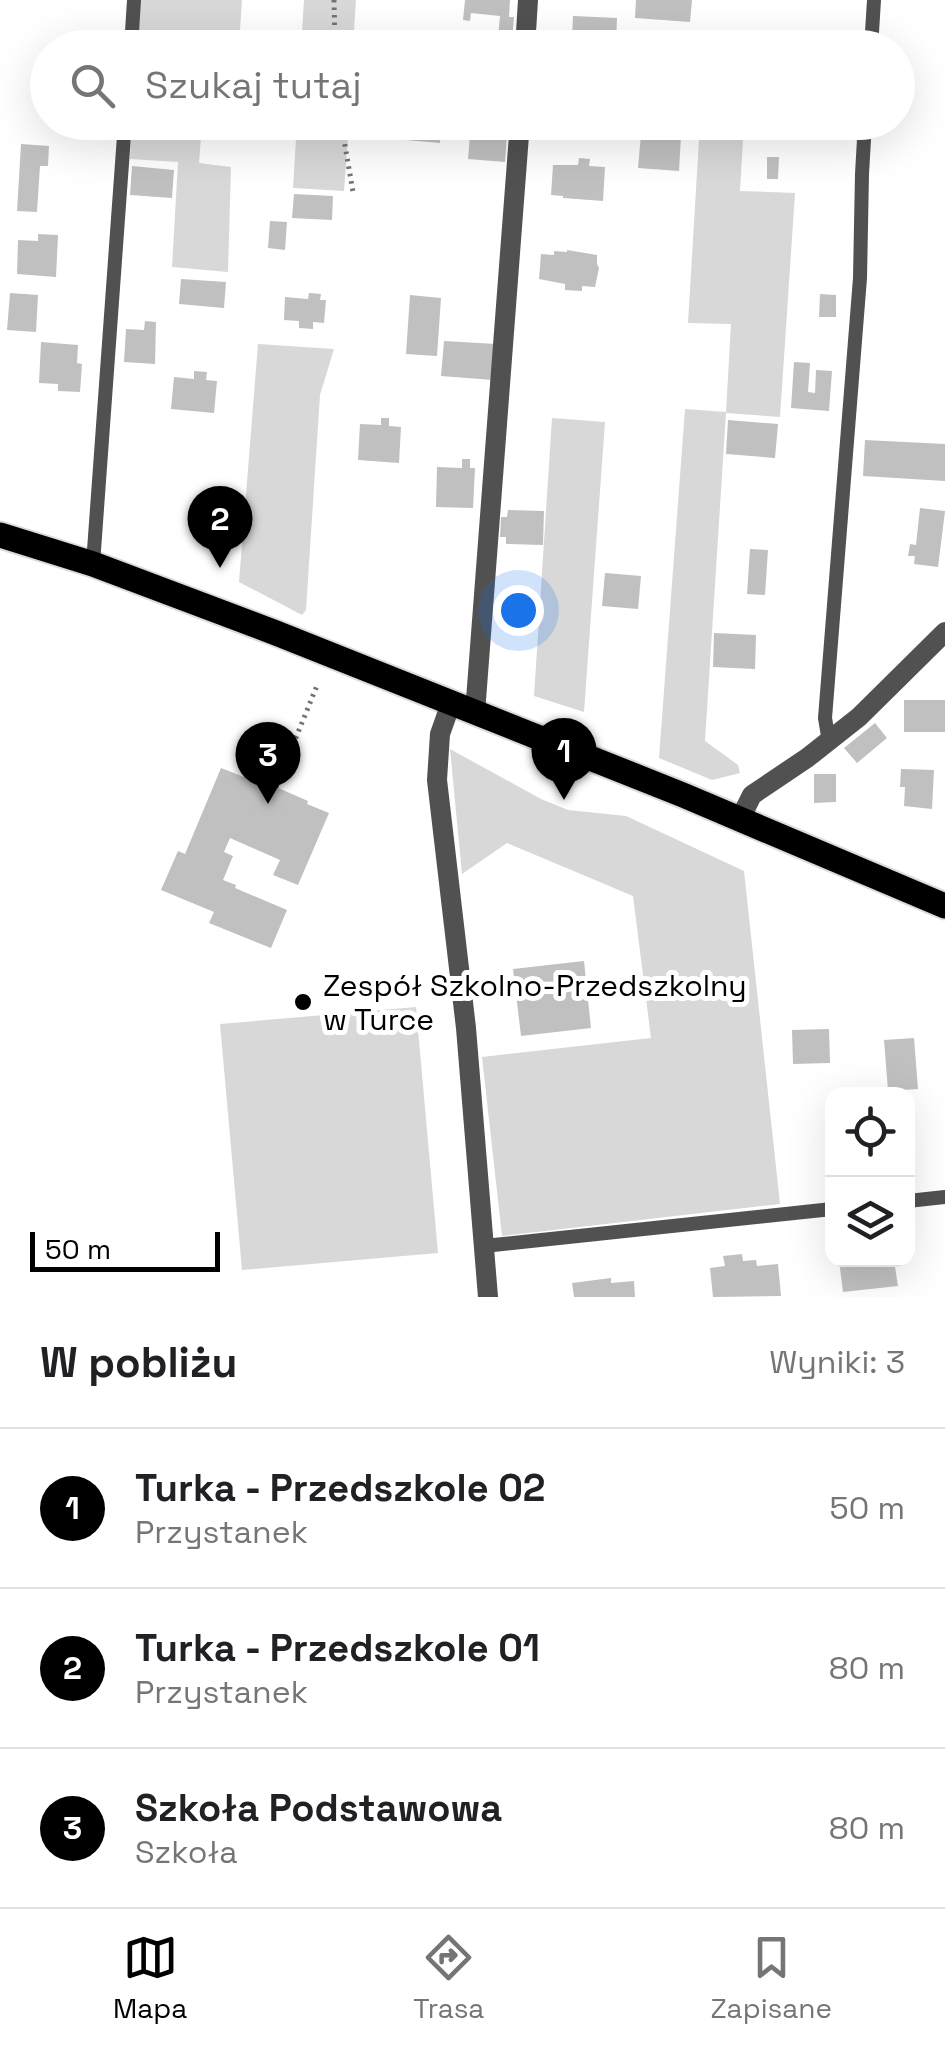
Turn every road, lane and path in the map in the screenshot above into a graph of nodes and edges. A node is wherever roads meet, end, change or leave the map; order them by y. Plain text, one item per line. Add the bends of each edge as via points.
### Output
1 (134, 0) edge
2 (334, 0) edge
3 (528, 0) edge
4 (874, 0) edge
5 (132, 30) edge
6 (335, 30) edge
7 (526, 30) edge
8 (872, 30) edge
9 (124, 140) edge
10 (343, 140) edge
11 (519, 140) edge
12 (865, 140) edge
13 (353, 192) dead end
14 (0, 536) edge
15 (93, 564) junction
16 (945, 632) edge
17 (318, 682) dead end
18 (450, 703) junction
19 (475, 713) junction
20 (828, 742) junction
21 (276, 786) dead end
22 (740, 819) junction
23 (945, 906) edge
24 (945, 1197) edge
25 (915, 1200) edge
26 (825, 1210) edge
27 (484, 1246) junction
28 (488, 1297) edge

1 - 5 lane
2 - 6 path
3 - 7 street
4 - 8 lane
9 - 15 lane
10 - 13 path
11 - 19 street
12 - 20 lane
14 - 15 main road
15 - 18 main road
16 - 20 street
17 - 21 path
18 - 19 main road
18 - 27 street via 436,780
19 - 22 main road
20 - 22 street via 752,795
22 - 23 main road
24 - 25 lane
26 - 27 lane
27 - 28 street

